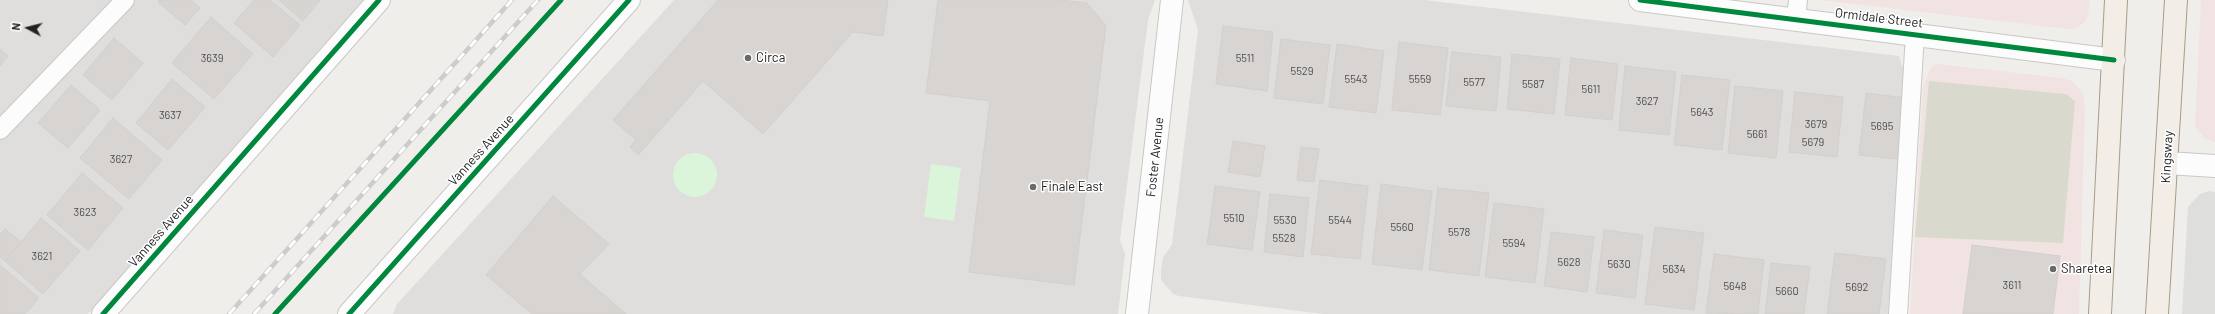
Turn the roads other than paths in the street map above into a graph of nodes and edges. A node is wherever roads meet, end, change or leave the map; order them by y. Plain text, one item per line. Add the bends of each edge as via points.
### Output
1 (125, 0) edge
2 (379, 0) edge
3 (629, 0) edge
4 (1172, 0) edge
5 (1640, 0) edge
6 (2116, 0) edge
7 (2176, 0) edge
8 (1797, 9) edge
9 (1915, 34) junction
10 (2114, 60) junction
11 (0, 130) edge
12 (2167, 163) junction
13 (2215, 166) edge
14 (103, 314) edge
15 (349, 314) edge
16 (1137, 314) edge
17 (1898, 314) edge
18 (2100, 314) edge
19 (2157, 314) edge

1 - 11 lane
2 - 14 street, Vanness Avenue
3 - 15 street, Vanness Avenue
4 - 16 street, Foster Avenue
5 - 8 street, Ormidale Street
6 - 10 main road
7 - 12 main road, Kingsway
8 - 9 street, Ormidale Street
9 - 10 street, Ormidale Street
9 - 17 lane
10 - 18 main road
12 - 13 street
12 - 19 main road, Kingsway

